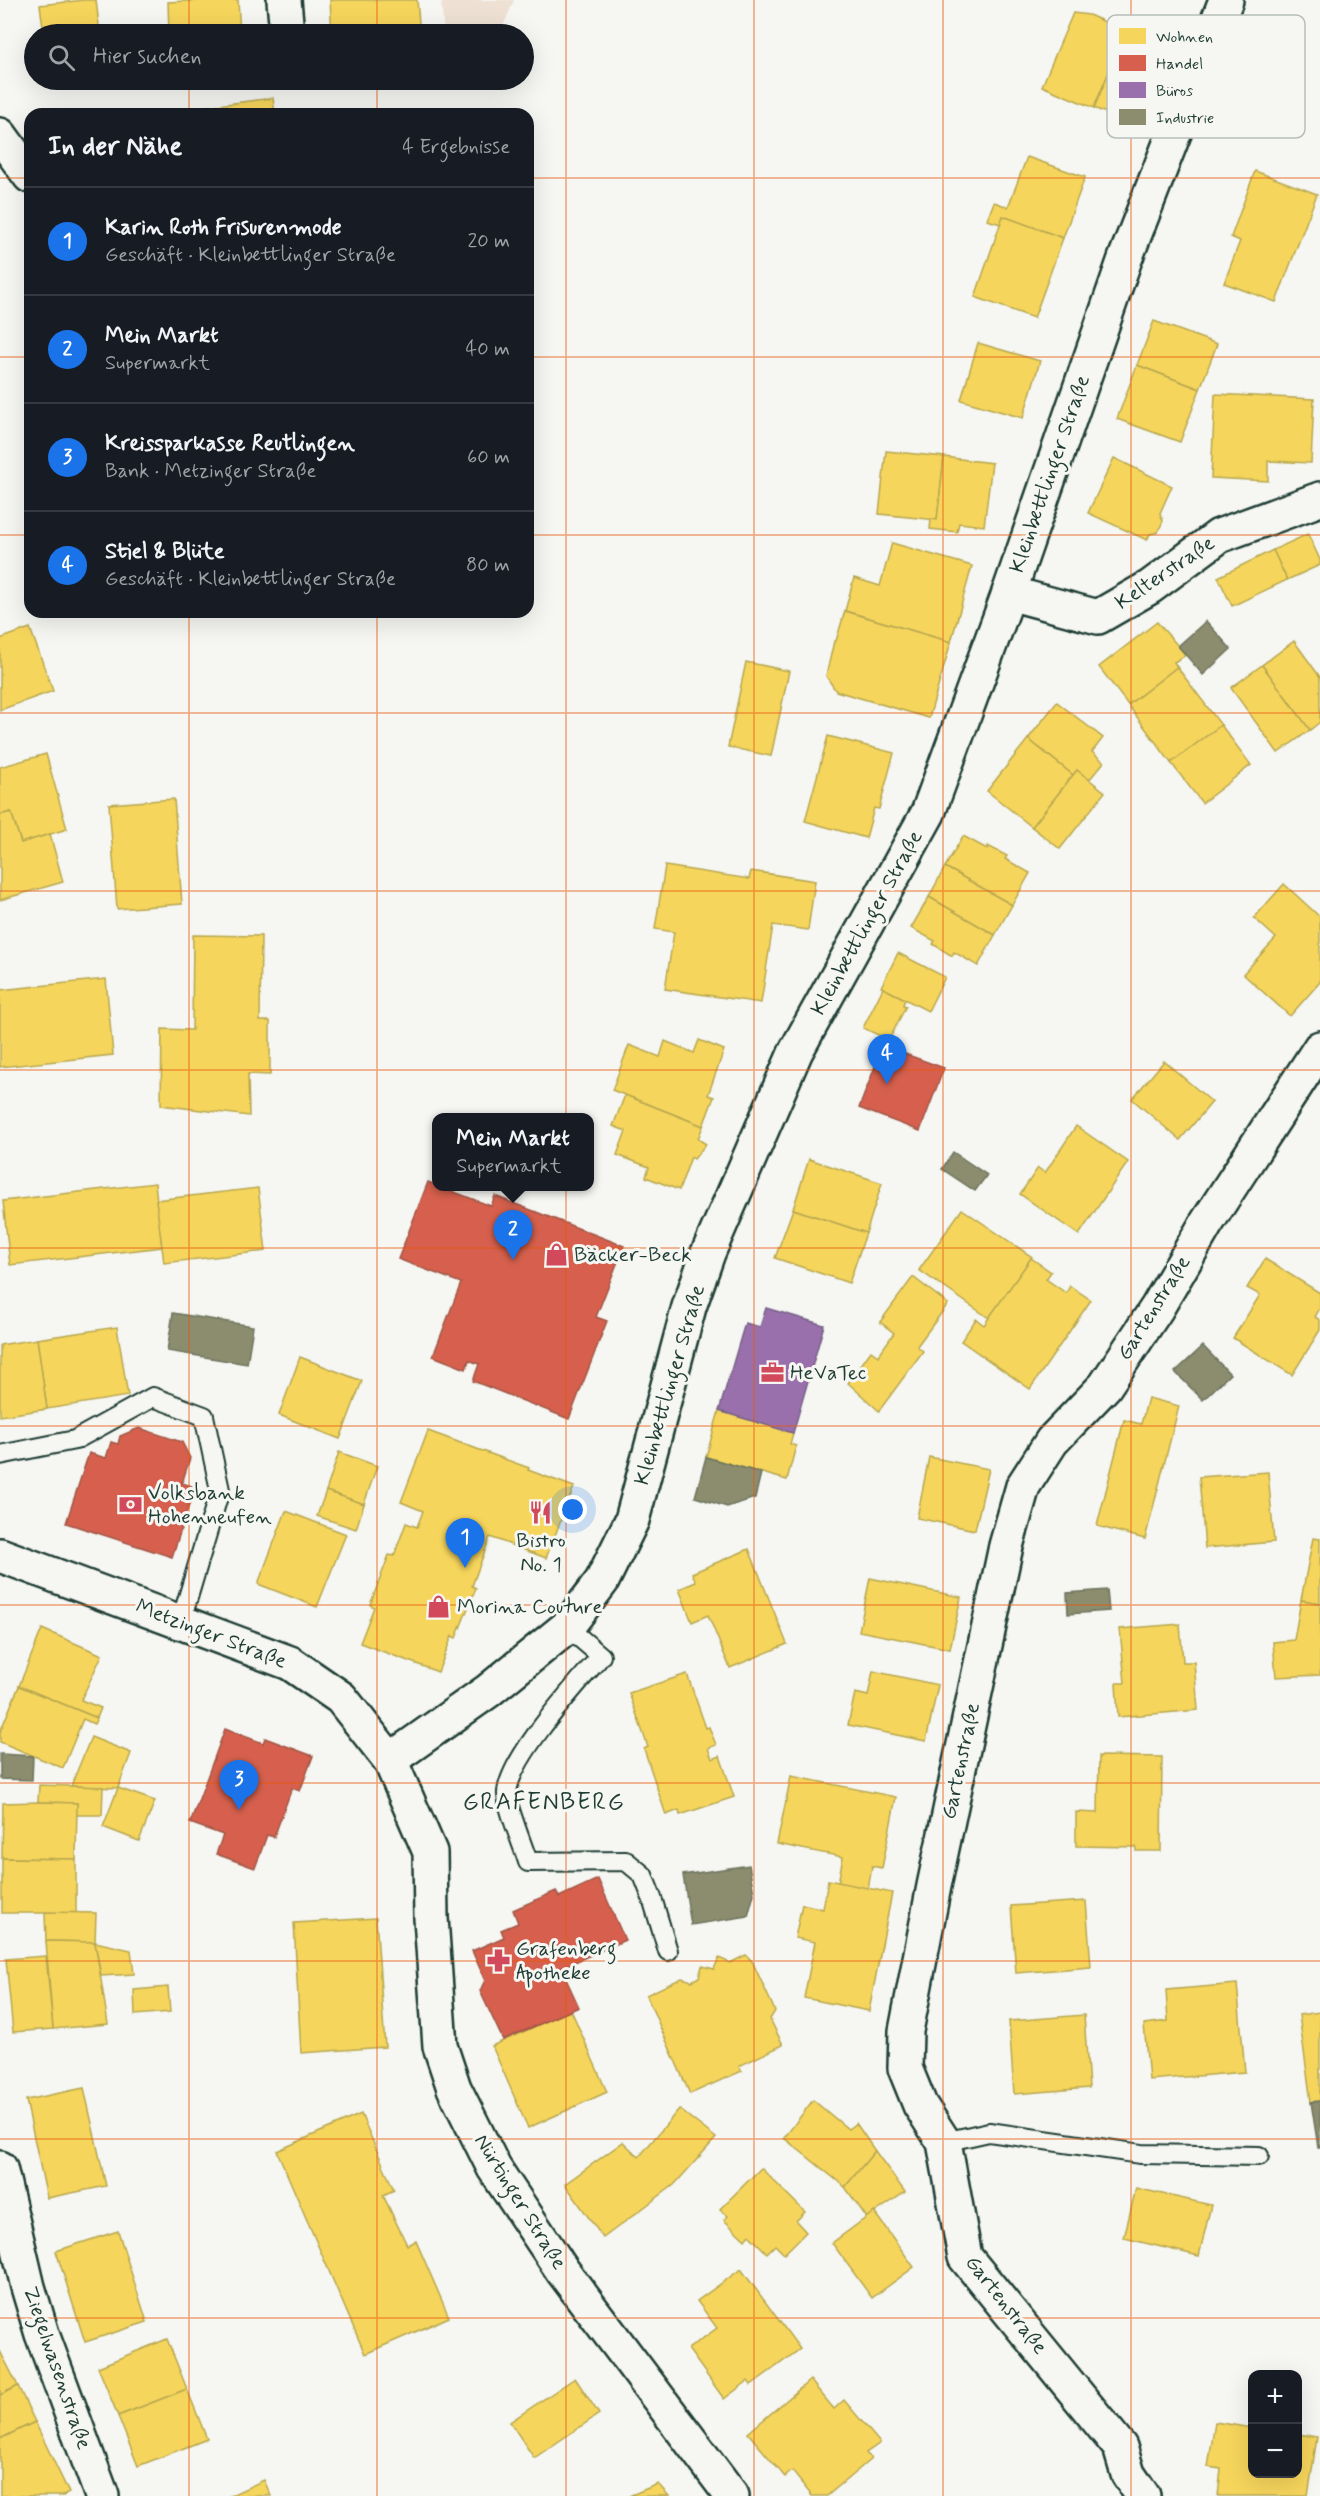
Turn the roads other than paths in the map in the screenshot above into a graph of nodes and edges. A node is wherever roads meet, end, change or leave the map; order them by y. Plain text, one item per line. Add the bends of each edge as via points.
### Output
1 (284, 0) edge
2 (1226, 0) edge
3 (1220, 15) edge
4 (286, 24) edge
5 (0, 135) edge
6 (1172, 138) edge
7 (24, 168) edge
8 (1320, 499) edge
9 (1009, 592) junction
10 (1320, 1048) edge
11 (0, 1455) edge
12 (0, 1555) edge
13 (181, 1621) junction
14 (567, 1627) junction
15 (390, 1760) junction
16 (668, 1951) dead end
17 (944, 2142) junction
18 (1259, 2156) dead end
19 (0, 2168) edge
20 (102, 2496) edge
21 (732, 2496) edge
22 (1143, 2496) edge

1 - 4 street
2 - 3 street, Kleinbettlinger Straße
5 - 7 street
6 - 9 street, Kleinbettlinger Straße via 1125,259
8 - 9 street, Kelterstraße via 1219,536 1150,587 1098,617
9 - 14 street, Kleinbettlinger Straße via 928,813 796,1051 708,1254 689,1308 632,1520 602,1581
10 - 17 street, Gartenstraße via 1105,1386 1052,1441 1023,1486 1006,1546 906,2031 905,2068 920,2105
11 - 13 lane via 75,1440 153,1397 204,1416 220,1490
12 - 13 street, Metzinger Straße
13 - 15 street, Metzinger Straße via 290,1664 341,1698
14 - 15 street, Kleinbettlinger Straße via 488,1691
14 - 16 lane via 601,1656 559,1704 515,1766 506,1793 528,1862 626,1861 643,1875
15 - 21 street, Nürtinger Straße via 430,1852 440,2046 453,2088 494,2168 562,2270
17 - 18 lane via 989,2132 1141,2154
17 - 22 street, Gartenstraße via 964,2257 1120,2447 1128,2474
19 - 20 street, Ziegelwasenstraße via 42,2334

